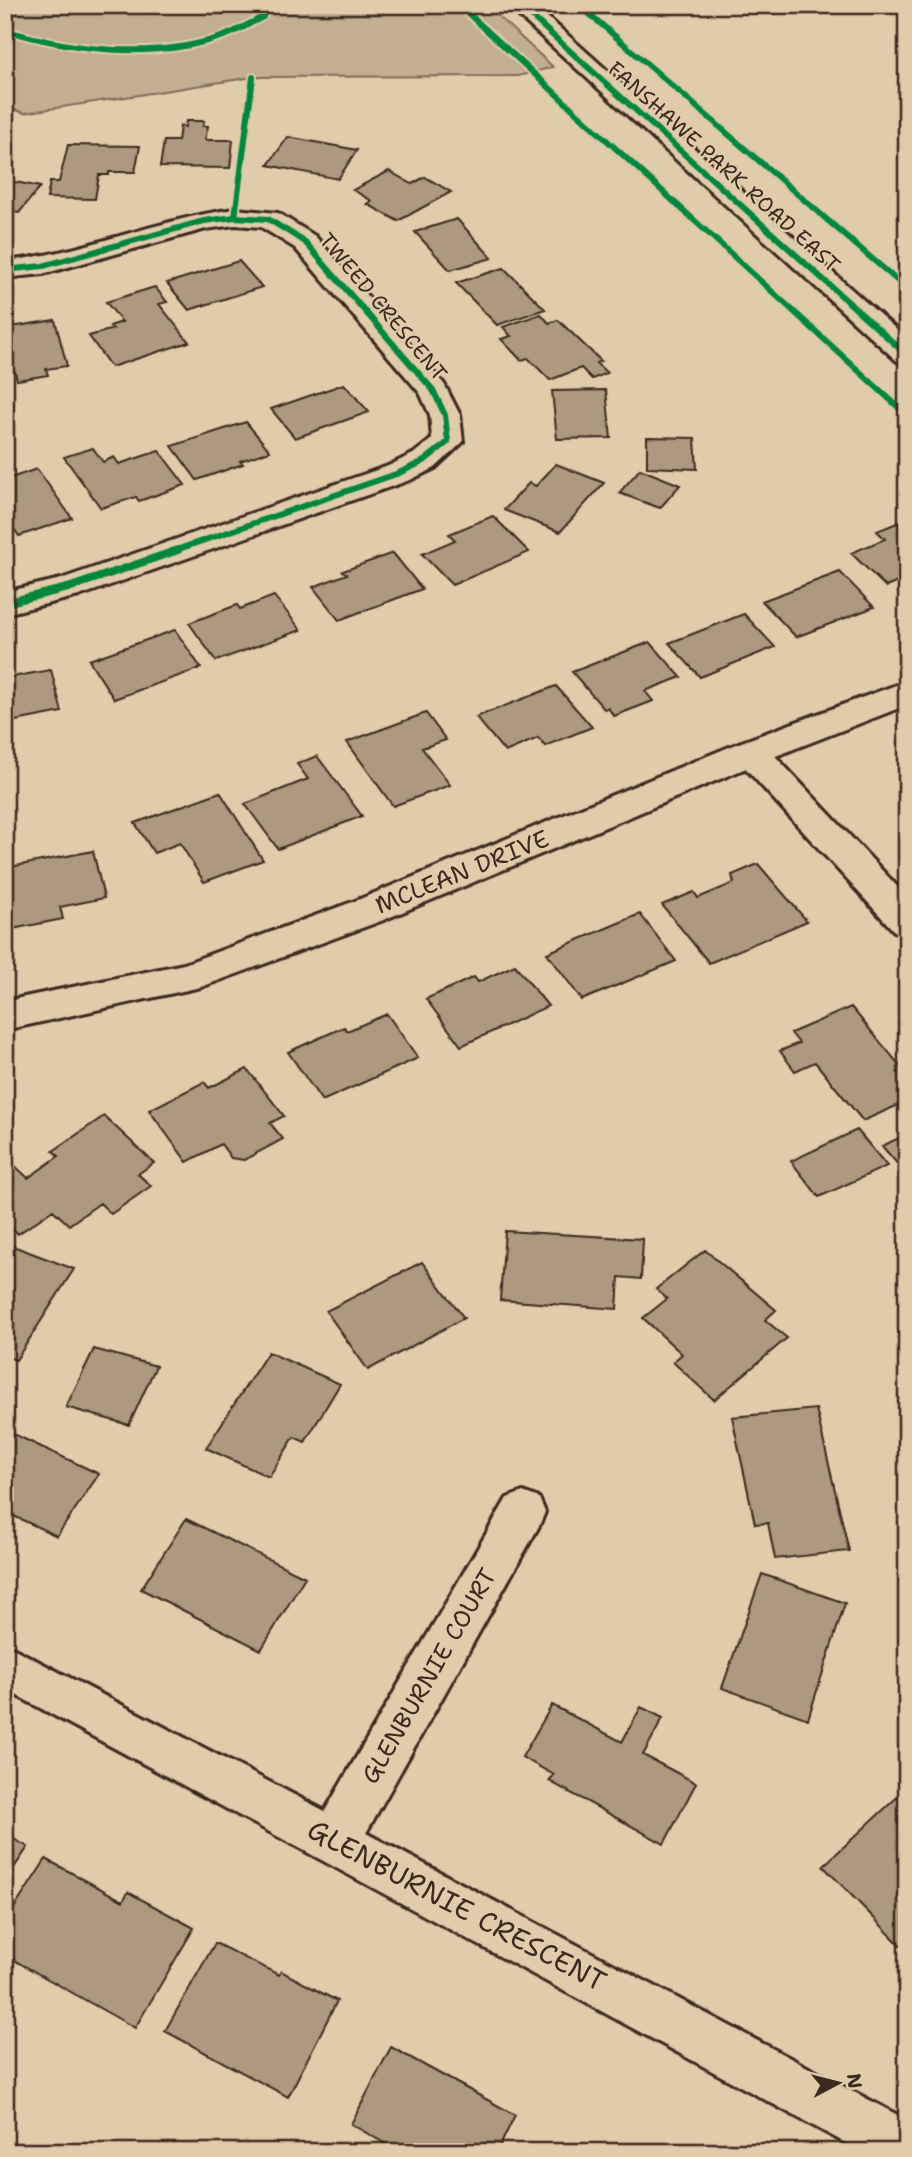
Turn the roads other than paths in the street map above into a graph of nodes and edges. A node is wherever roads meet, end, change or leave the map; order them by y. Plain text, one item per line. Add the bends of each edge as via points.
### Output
1 (519, 5) edge
2 (5, 270) edge
3 (907, 355) edge
4 (5, 603) edge
5 (907, 692) edge
6 (751, 752) junction
7 (907, 921) edge
8 (5, 1016) edge
9 (523, 1512) dead end
10 (5, 1665) edge
11 (335, 1840) junction
12 (907, 2148) edge

1 - 3 street, FANSHAWE PARK ROAD EAST
2 - 4 street, TWEED CRESCENT via 43,266 204,221 268,219 305,242 433,390 445,415 448,442 399,473 68,589
5 - 6 street, MCLEAN DRIVE
6 - 7 street
6 - 8 street, MCLEAN DRIVE via 368,911 188,977
9 - 11 street, GLENBURNIE COURT
10 - 11 street, GLENBURNIE CRESCENT
11 - 12 street, GLENBURNIE CRESCENT

